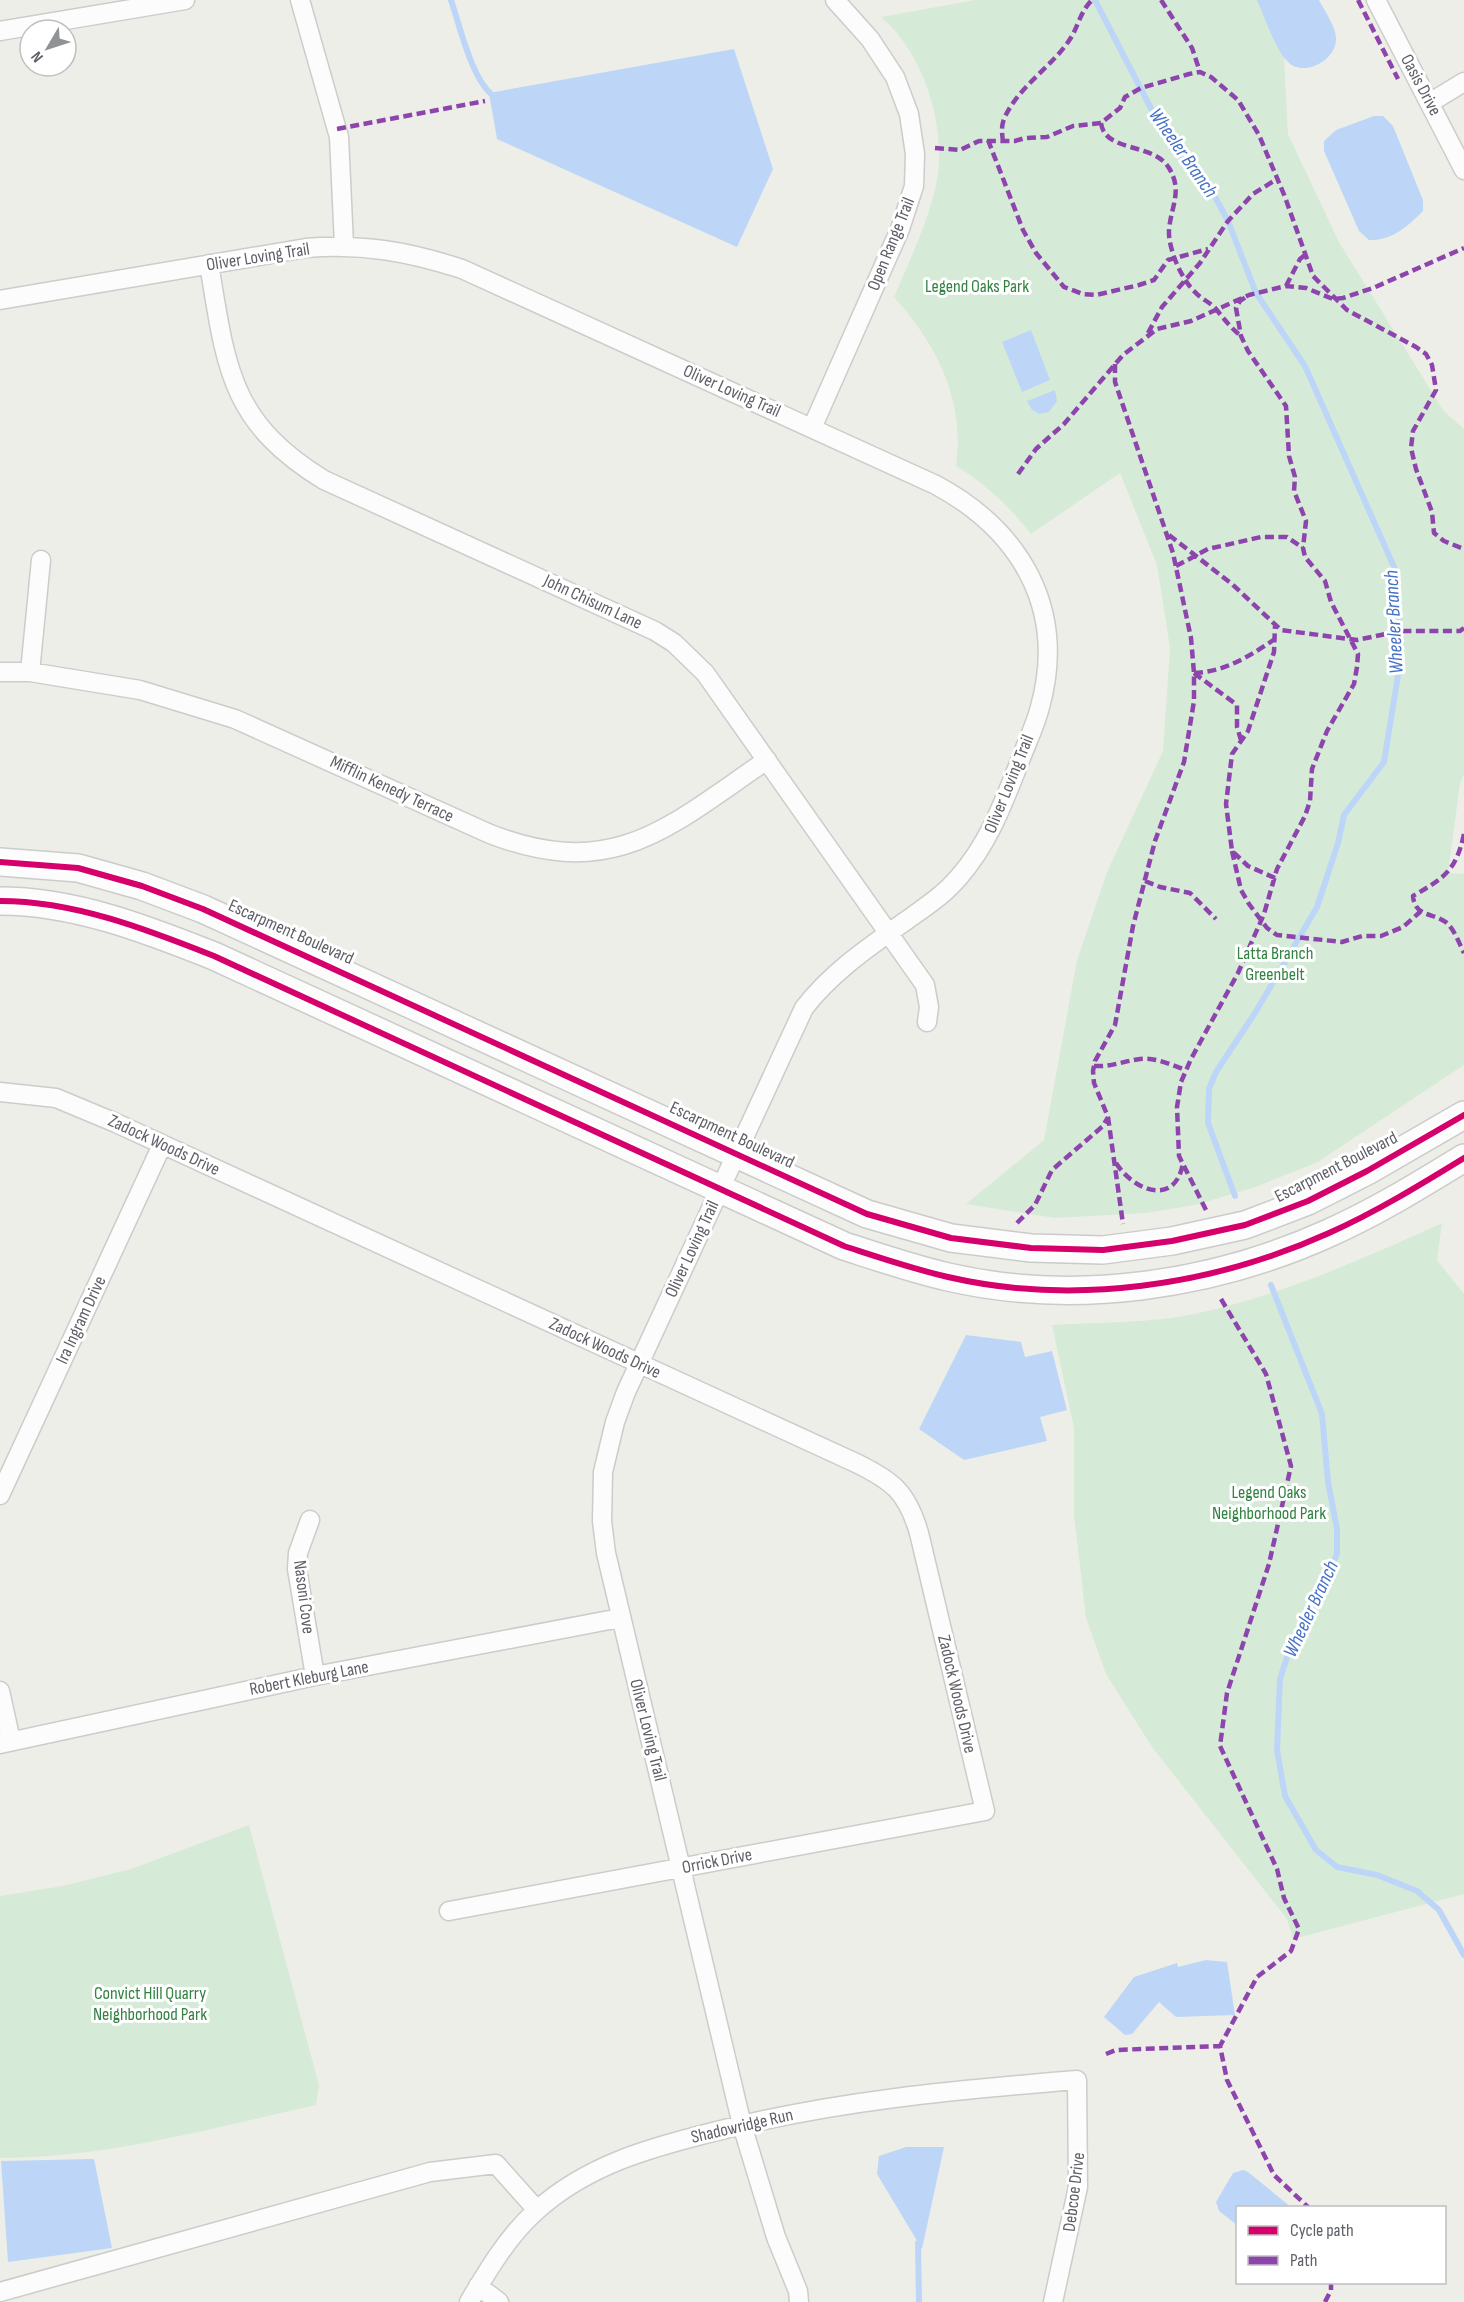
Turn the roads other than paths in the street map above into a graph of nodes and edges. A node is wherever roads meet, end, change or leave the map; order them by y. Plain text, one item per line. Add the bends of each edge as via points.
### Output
1 (185, 0) edge
2 (300, 0) edge
3 (835, 0) edge
4 (1376, 0) edge
5 (0, 31) edge
6 (1464, 82) edge
7 (1431, 102) junction
8 (1464, 170) edge
9 (344, 245) junction
10 (209, 264) junction
11 (0, 300) edge
12 (812, 428) junction
13 (41, 560) dead end
14 (0, 672) edge
15 (30, 672) junction
16 (767, 760) junction
17 (0, 862) edge
18 (0, 901) edge
19 (889, 933) junction
20 (312, 957) junction
21 (296, 993) junction
22 (927, 1022) dead end
23 (0, 1092) edge
24 (1464, 1115) edge
25 (162, 1145) junction
26 (736, 1153) junction
27 (1464, 1158) edge
28 (720, 1189) junction
29 (639, 1364) junction
30 (0, 1495) edge
31 (310, 1520) dead end
32 (620, 1618) junction
33 (315, 1676) junction
34 (0, 1691) edge
35 (5, 1742) edge
36 (985, 1811) joint
37 (681, 1868) junction
38 (449, 1911) dead end
39 (1077, 2080) joint
40 (742, 2125) junction
41 (537, 2210) junction
42 (478, 2286) junction
43 (0, 2292) edge
44 (469, 2302) edge
45 (499, 2302) edge
46 (799, 2302) edge
47 (1053, 2302) edge

1 - 5 street
2 - 9 street via 339,137
3 - 12 street, Open Range Trail via 870,39 895,77 909,114 915,154 914,186 900,229
4 - 7 street, Oasis Drive
6 - 7 street
7 - 8 street, Oasis Drive
9 - 10 street, Oliver Loving Trail
9 - 12 street, Oliver Loving Trail via 399,251 462,268
10 - 11 street, Oliver Loving Trail
10 - 16 street, John Chisum Lane via 231,375 253,416 282,452 324,480 655,631 705,673
12 - 19 street, Oliver Loving Trail via 936,485 973,507 1020,557 1032,579 1045,620 1048,649 1040,708 996,823 958,879
13 - 15 street
14 - 15 street, Mifflin Kenedy Terrace
15 - 16 street, Mifflin Kenedy Terrace via 140,690 235,719 490,834 555,852 603,852 649,838
16 - 19 street, John Chisum Lane
17 - 20 main road, Escarpment Boulevard via 78,868 142,886
18 - 21 main road via 79,911 151,930
19 - 22 street, John Chisum Lane via 925,985
19 - 26 street, Oliver Loving Trail via 827,980 804,1008
20 - 21 main road
20 - 26 main road, Escarpment Boulevard
21 - 28 main road
23 - 25 street, Zadock Woods Drive via 56,1098
24 - 26 main road, Escarpment Boulevard via 1367,1171 1273,1215 1172,1241 1103,1251 1031,1248 951,1238 867,1214
25 - 29 street, Zadock Woods Drive
25 - 30 street, Ira Ingram Drive
26 - 28 street, Oliver Loving Trail
27 - 28 main road via 1368,1214 1279,1253 1157,1284 1084,1290 1015,1287 950,1278 891,1262
28 - 29 street, Oliver Loving Trail
29 - 32 street, Oliver Loving Trail via 615,1422 603,1472 602,1521
29 - 36 street, Zadock Woods Drive via 856,1462 884,1476 901,1492 919,1533
31 - 33 street, Nasoni Cove via 298,1553 297,1569
32 - 33 street, Robert Kleburg Lane
32 - 37 street, Oliver Loving Trail
33 - 35 street, Robert Kleburg Lane
34 - 35 street
36 - 37 street, Orrick Drive
37 - 38 street, Orrick Drive
37 - 40 street, Oliver Loving Trail
39 - 40 street, Shadowridge Run via 911,2094
39 - 47 street, Debcoe Drive via 1078,2187
40 - 41 street, Shadowridge Run via 614,2161
40 - 46 street, Oliver Loving Trail
41 - 42 street, Shadowridge Run via 516,2232
41 - 43 street via 496,2164 430,2172
42 - 44 street, Shadowridge Run
42 - 45 street

